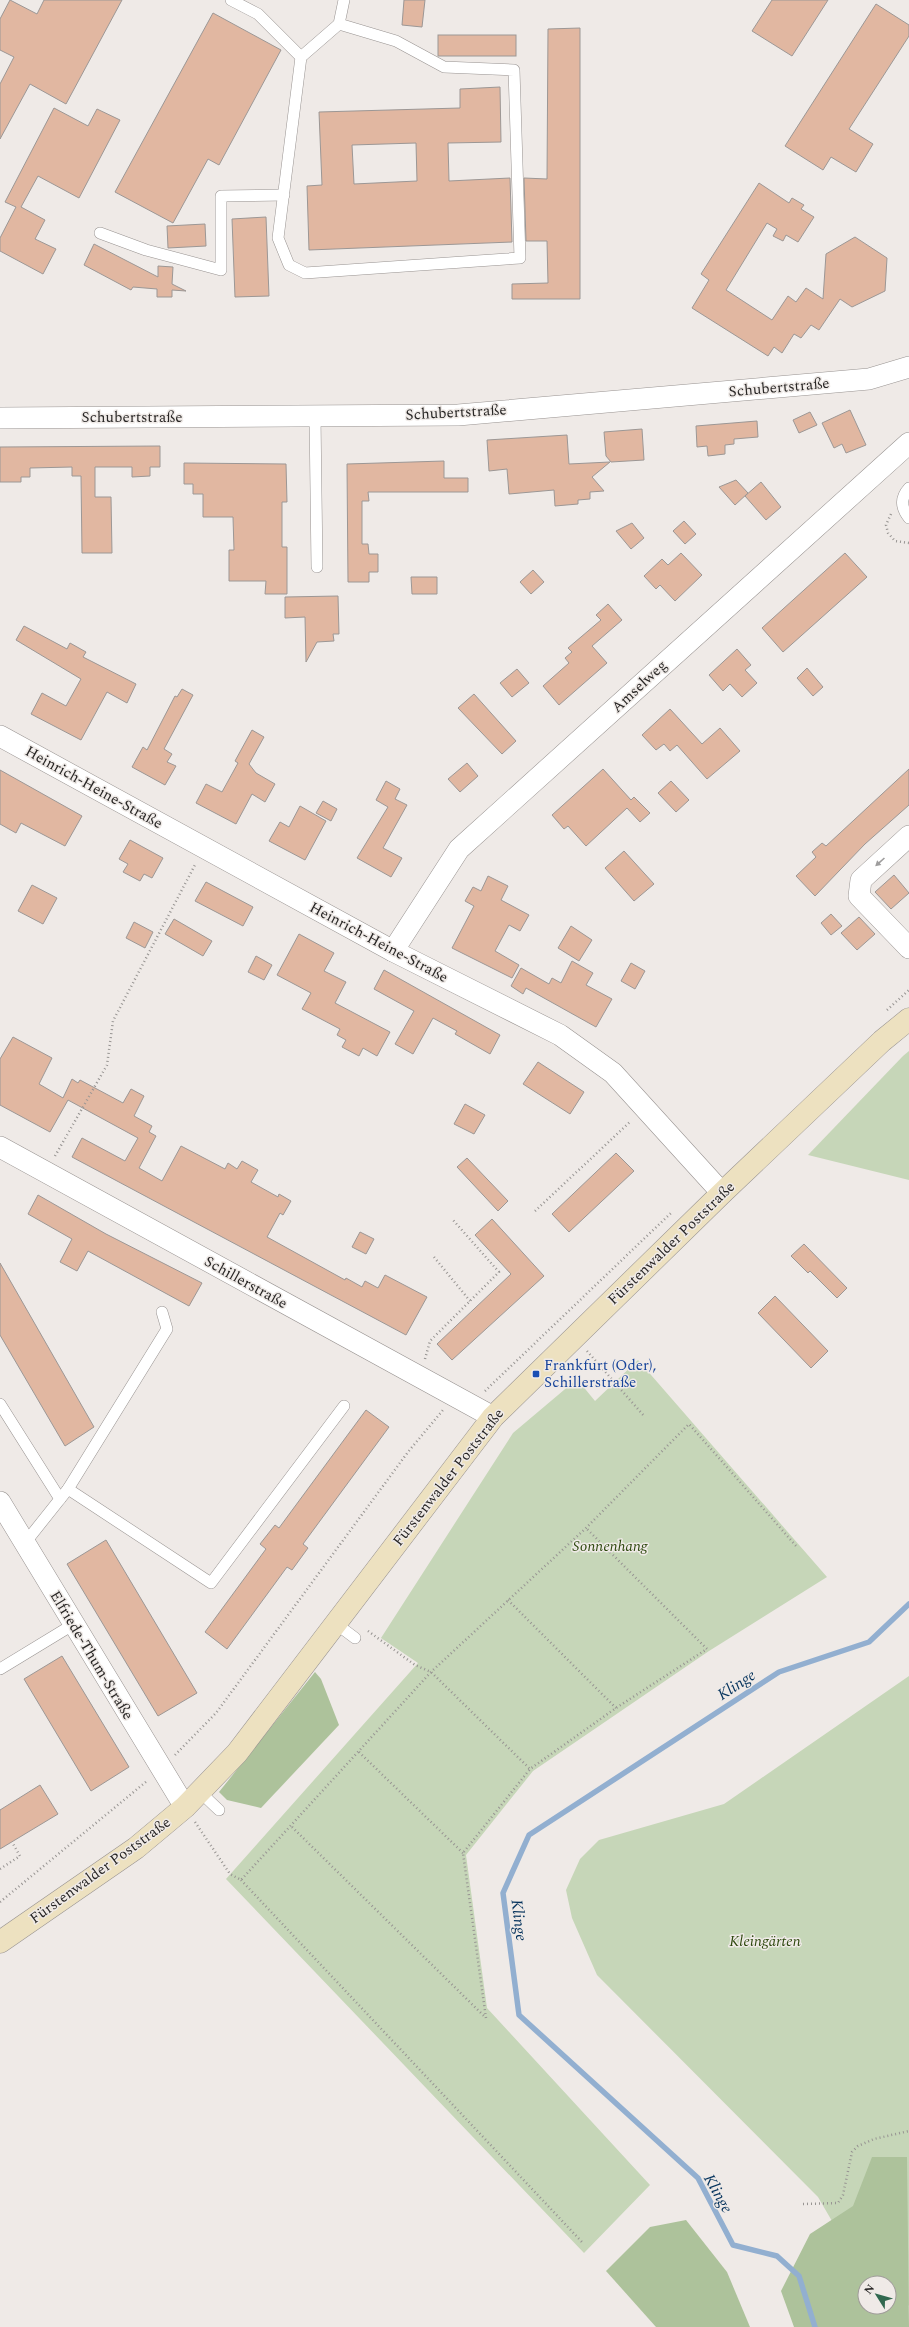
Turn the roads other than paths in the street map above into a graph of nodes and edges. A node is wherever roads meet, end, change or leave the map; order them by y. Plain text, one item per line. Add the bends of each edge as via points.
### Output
1 (231, 0) edge
2 (344, 0) edge
3 (339, 24) junction
4 (301, 57) junction
5 (284, 195) junction
6 (100, 233) dead end
7 (909, 367) edge
8 (315, 416) junction
9 (0, 418) edge
10 (909, 443) edge
11 (909, 488) edge
12 (909, 518) edge
13 (317, 567) dead end
14 (0, 736) edge
15 (909, 836) edge
16 (909, 948) edge
17 (393, 951) junction
18 (909, 1019) edge
19 (0, 1147) edge
20 (722, 1194) junction
21 (162, 1312) dead end
22 (0, 1404) edge
23 (344, 1406) dead end
24 (3, 1417) edge
25 (493, 1417) junction
26 (68, 1489) junction
27 (60, 1499) junction
28 (0, 1502) edge
29 (25, 1543) junction
30 (74, 1624) junction
31 (0, 1669) edge
32 (192, 1800) junction
33 (219, 1810) dead end
34 (0, 1942) edge

1 - 4 lane via 258,14
2 - 3 lane
3 - 4 lane
3 - 5 lane via 396,41 444,67 514,70 520,258 305,273 289,265 278,238
4 - 5 lane
5 - 6 lane via 221,196 221,270 146,250
7 - 8 street, Schubertstraße via 868,379 458,415
8 - 9 street, Schubertstraße
8 - 13 lane
10 - 17 street, Amselweg via 458,850
11 - 12 lane via 903,496 902,504
14 - 17 street, Heinrich-Heine-Straße
15 -> 16 street via 861,880 859,896
17 - 20 street, Heinrich-Heine-Straße via 560,1035 613,1073
18 - 20 street, Fürstenwalder Poststraße via 882,1040
19 - 25 street, Schillerstraße
20 - 25 street, Fürstenwalder Poststraße
21 - 26 lane via 167,1329
22 - 24 lane
23 - 26 lane via 211,1583
24 - 27 lane
25 - 32 street, Fürstenwalder Poststraße via 346,1632
26 - 27 lane
27 - 29 lane
28 - 29 street, Elfriede-Thum-Straße
29 - 30 street, Elfriede-Thum-Straße
30 - 31 lane
30 - 32 street, Elfriede-Thum-Straße via 161,1769
32 - 33 lane
32 - 34 street, Fürstenwalder Poststraße via 136,1848

